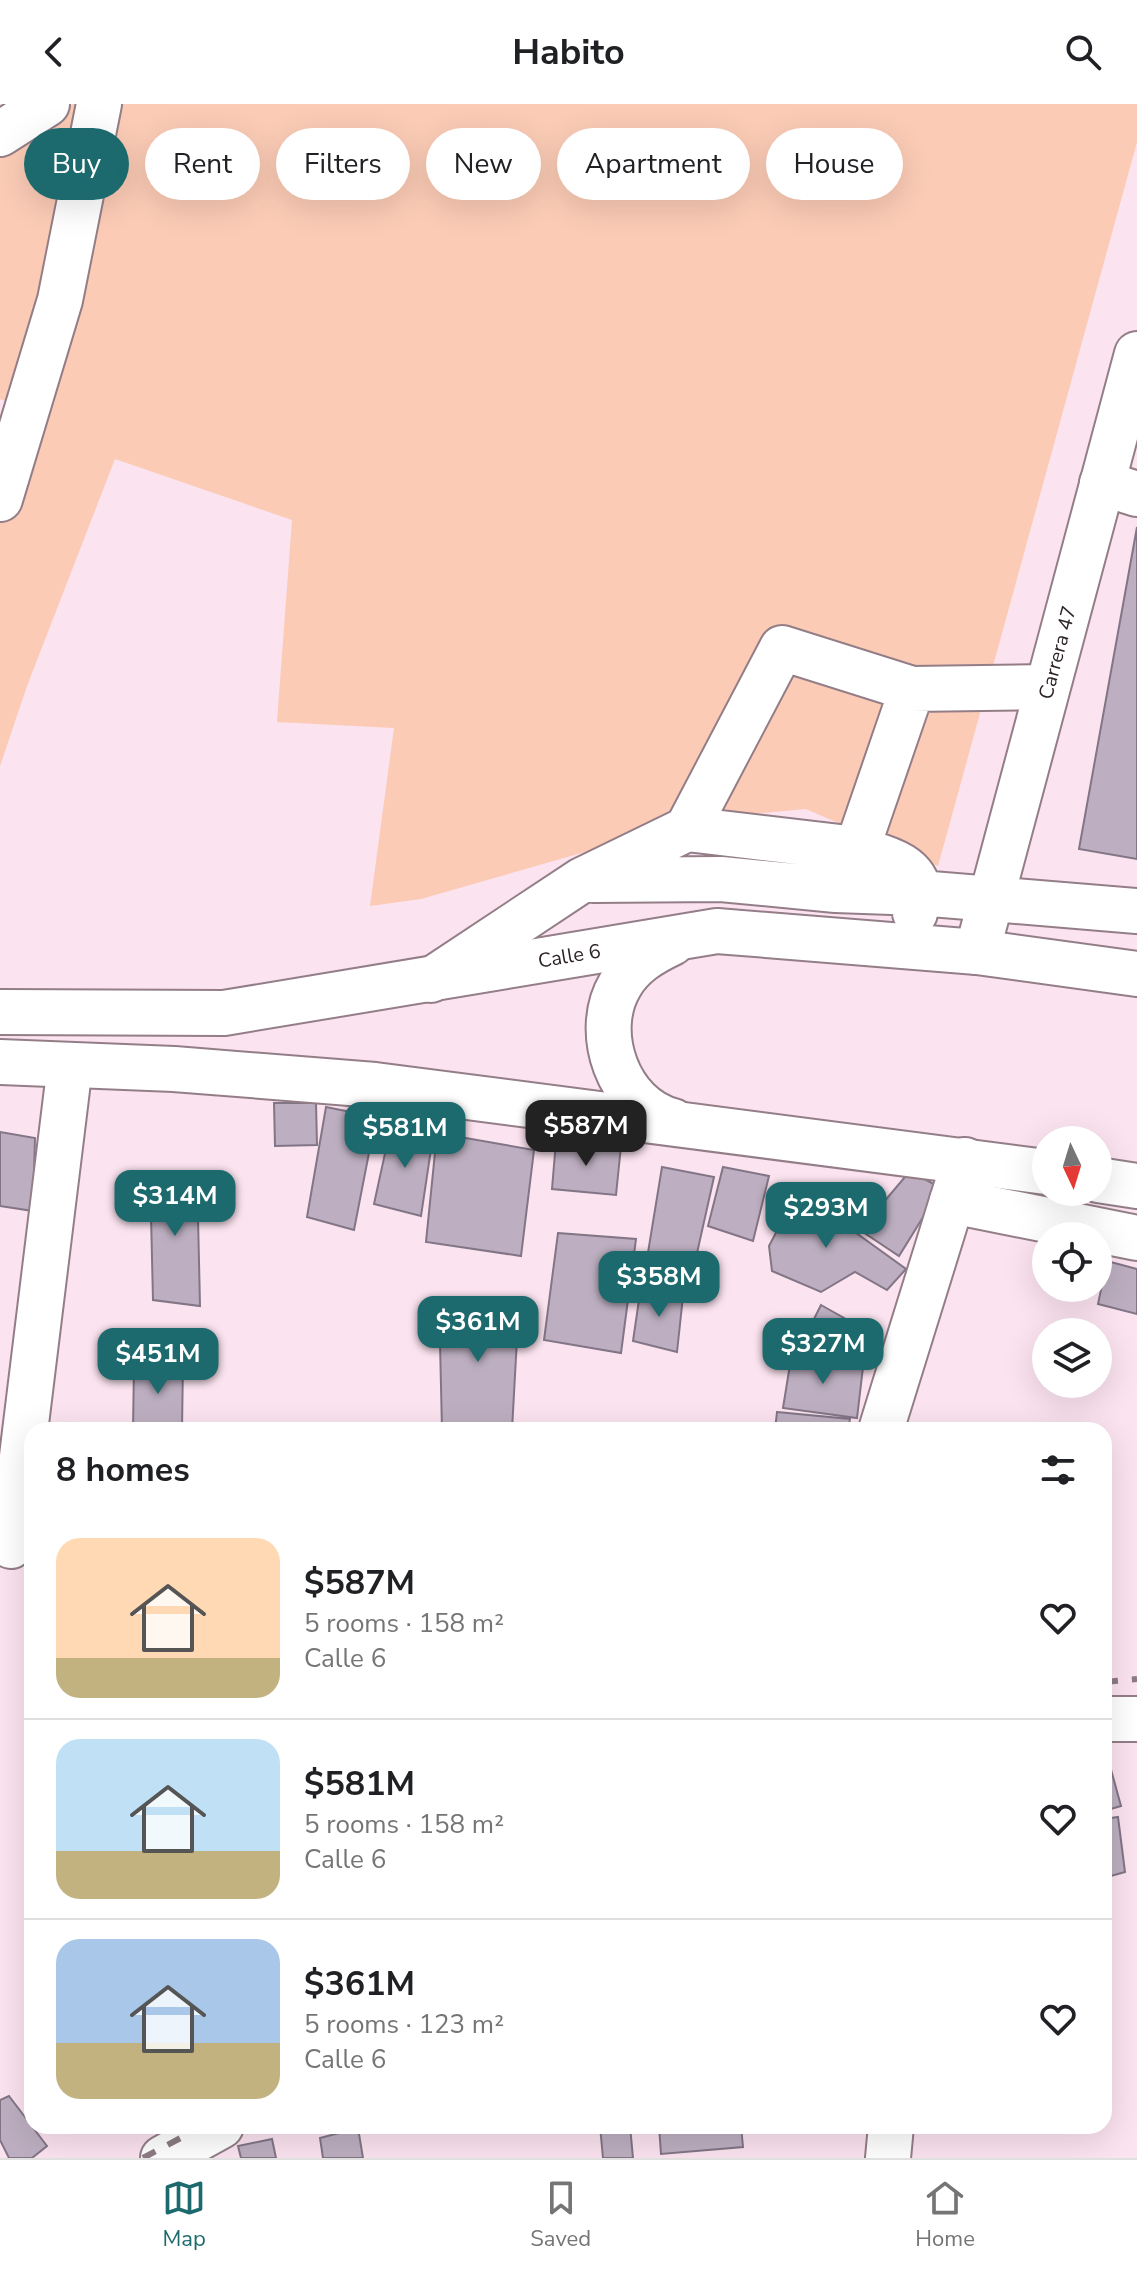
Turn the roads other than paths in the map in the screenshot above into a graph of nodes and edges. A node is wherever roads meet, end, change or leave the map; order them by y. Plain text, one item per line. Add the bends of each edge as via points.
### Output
1 (47, 104) edge
2 (99, 104) edge
3 (0, 134) edge
4 (1137, 354) edge
5 (1120, 489) edge
6 (0, 499) edge
7 (1046, 687) junction
8 (912, 689) junction
9 (687, 829) junction
10 (857, 849) junction
11 (582, 880) junction
12 (919, 893) junction
13 (989, 901) junction
14 (1137, 911) edge
15 (717, 931) junction
16 (908, 945) junction
17 (977, 952) junction
18 (1137, 974) edge
19 (431, 980) junction
20 (0, 1012) edge
21 (0, 1062) edge
22 (70, 1065) junction
23 (698, 1128) junction
24 (965, 1160) junction
25 (1032, 1170) edge
26 (1112, 1182) edge
27 (1137, 1186) edge
28 (952, 1201) junction
29 (1137, 1238) edge
30 (26, 1422) edge
31 (883, 1422) edge
32 (24, 1440) edge
33 (11, 1546) dead end
34 (1112, 1719) edge
35 (1137, 1719) edge
36 (206, 2134) edge
37 (890, 2134) edge
38 (163, 2158) edge
39 (888, 2158) edge

1 - 3 main road
2 - 6 main road via 60,300
4 - 5 main road, Carrera 47
5 - 7 main road, Carrera 47
7 - 8 main road
7 - 13 main road, Carrera 47
8 - 9 main road via 782,648
8 - 10 main road
9 - 10 main road
9 - 11 main road
10 - 12 main road via 901,863
11 - 12 main road via 721,879
11 - 19 main road
12 - 13 main road
12 - 16 main road
13 - 14 main road
13 - 17 main road, Carrera 47
15 - 16 main road, Calle 6
15 - 19 main road, Calle 6
15 - 23 main road via 678,940 645,956 620,985 608,1022 612,1060 630,1094 661,1118
16 - 17 main road, Calle 6
17 - 18 main road, Calle 6
19 - 20 main road, Calle 6 via 224,1013
21 - 22 main road
22 - 23 main road via 375,1085
22 - 30 main road
23 - 24 main road
24 - 25 main road
24 - 28 main road
26 - 27 main road
28 - 29 main road
28 - 31 main road
32 - 33 main road
34 - 35 main road
36 - 38 main road
37 - 39 main road

